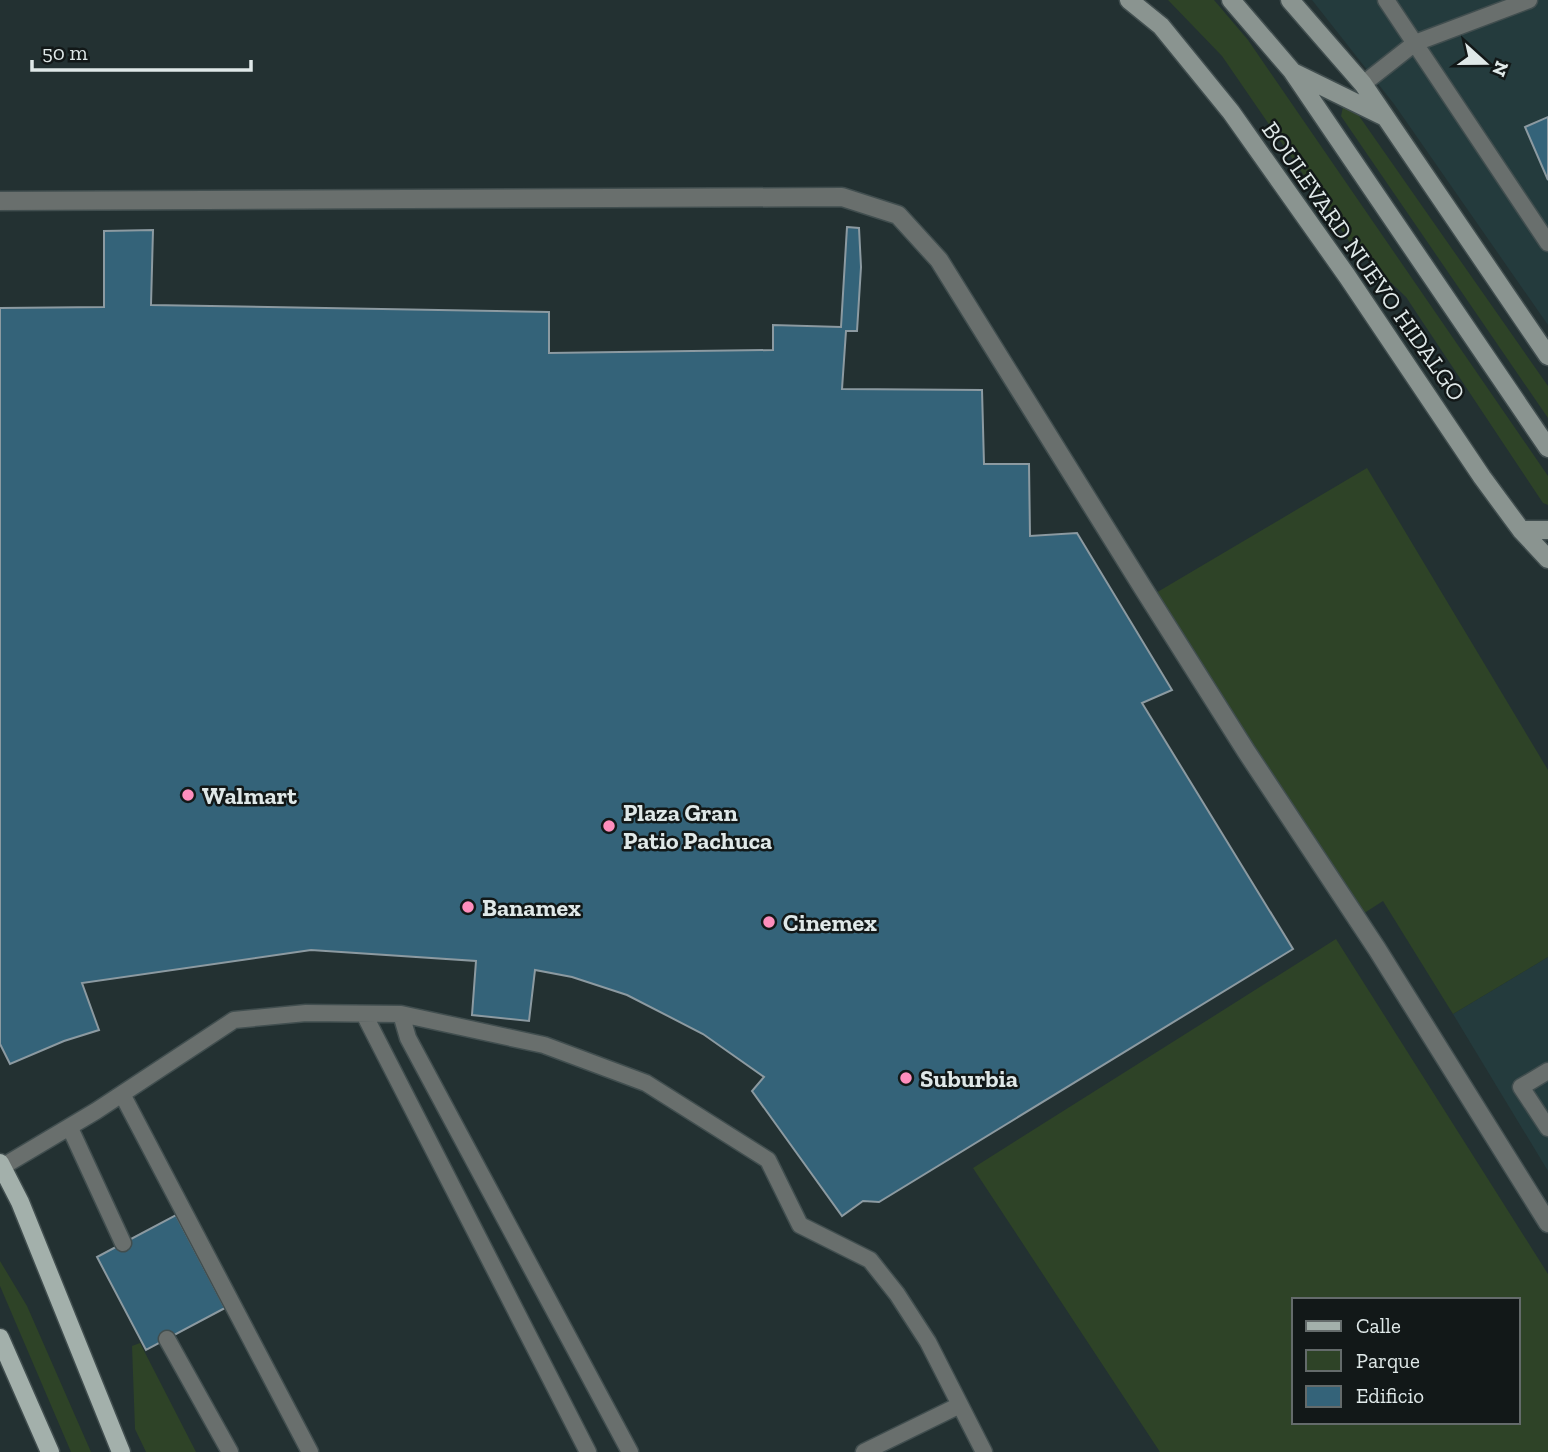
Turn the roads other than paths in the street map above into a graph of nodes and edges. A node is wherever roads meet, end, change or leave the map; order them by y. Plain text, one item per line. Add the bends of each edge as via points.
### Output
1 (1129, 0) edge
2 (1290, 0) edge
3 (1386, 0) edge
4 (1530, 0) edge
5 (1237, 2) edge
6 (1415, 43) junction
7 (1292, 71) junction
8 (1363, 84) junction
9 (1387, 117) junction
10 (0, 201) edge
11 (1548, 243) edge
12 (1548, 356) edge
13 (1548, 449) edge
14 (1521, 530) junction
15 (1548, 530) edge
16 (1548, 559) edge
17 (364, 1014) junction
18 (401, 1014) junction
19 (1548, 1071) edge
20 (122, 1094) junction
21 (70, 1128) junction
22 (1548, 1128) edge
23 (1, 1166) edge
24 (1548, 1223) edge
25 (123, 1243) dead end
26 (0, 1338) edge
27 (167, 1339) dead end
28 (960, 1405) junction
29 (50, 1452) edge
30 (121, 1452) edge
31 (230, 1452) edge
32 (310, 1452) edge
33 (588, 1452) edge
34 (630, 1452) edge
35 (864, 1452) edge
36 (984, 1452) edge

1 - 14 street, BOULEVARD NUEVO HIDALGO via 1161,26 1231,112
2 - 8 street
3 - 6 lane
4 - 6 lane
5 - 7 street, BOULEVARD NUEVO HIDALGO
6 - 8 lane
6 - 11 lane
7 - 9 street
7 - 13 street, BOULEVARD NUEVO HIDALGO
8 - 9 street
9 - 12 street
10 - 24 street via 842,197 898,215 939,260 1172,635 1377,949
14 - 15 street
14 - 16 street, BOULEVARD NUEVO HIDALGO
17 - 18 lane
17 - 20 lane via 306,1013 234,1020
17 - 33 lane
18 - 28 lane via 544,1045 646,1083 768,1160 800,1225 870,1260 897,1294
18 - 34 lane via 408,1038
19 - 22 lane via 1521,1087
20 - 21 lane
20 - 32 lane
21 - 23 lane
21 - 25 lane
23 - 30 main road via 20,1202
26 - 29 main road
27 - 31 lane
28 - 35 lane
28 - 36 lane

